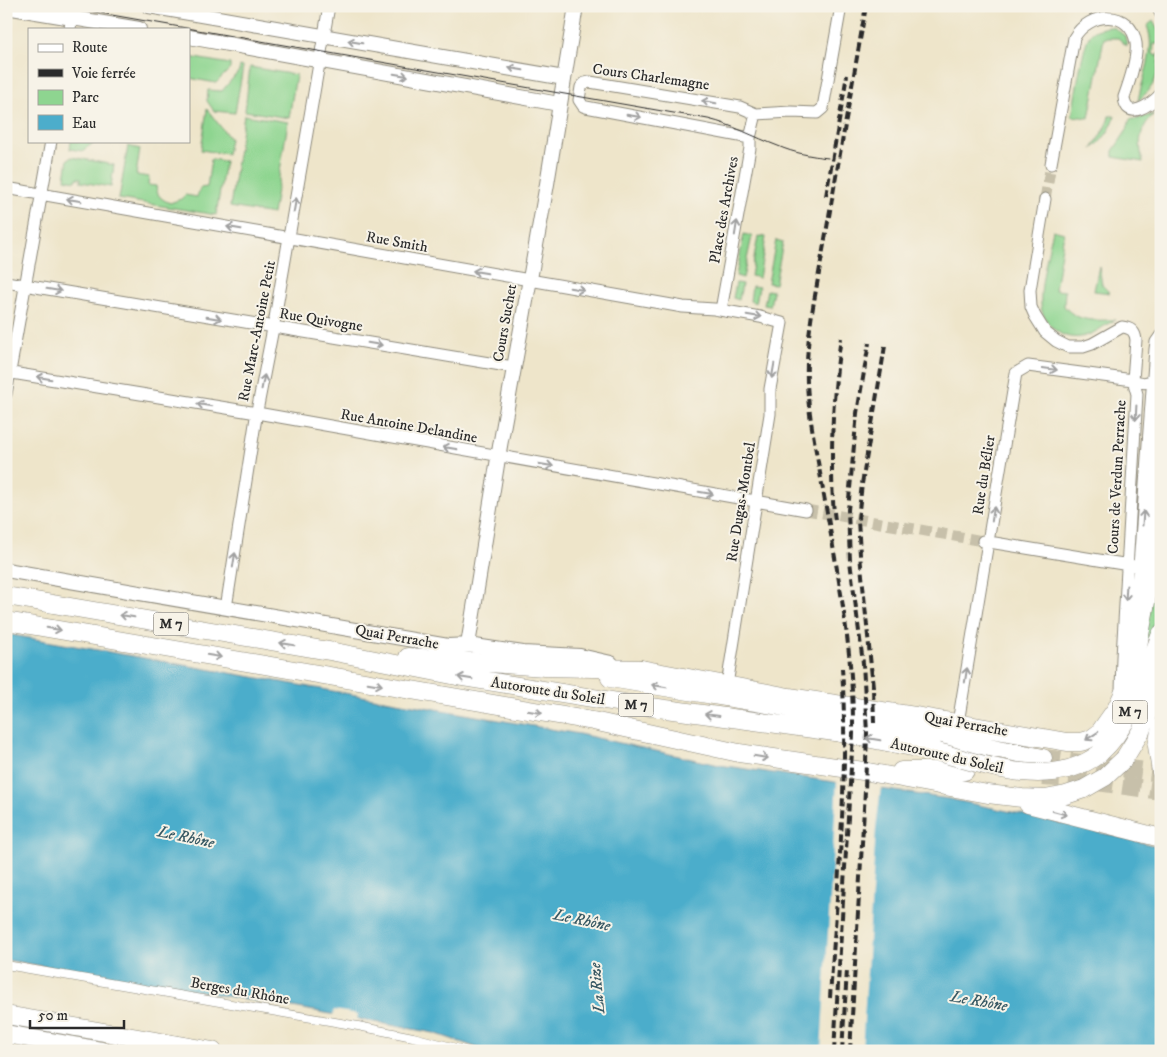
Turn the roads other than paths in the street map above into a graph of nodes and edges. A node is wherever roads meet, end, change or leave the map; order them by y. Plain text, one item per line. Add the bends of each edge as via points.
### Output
1 (149, 6) edge
2 (329, 6) edge
3 (576, 6) edge
4 (841, 6) edge
5 (1157, 6) edge
6 (6, 7) edge
7 (1161, 14) edge
8 (71, 18) edge
9 (133, 28) edge
10 (190, 37) edge
11 (325, 37) junction
12 (319, 60) junction
13 (564, 78) junction
14 (1161, 94) edge
15 (559, 104) junction
16 (756, 114) junction
17 (750, 138) junction
18 (51, 142) edge
19 (1050, 164) tunnel mouth
20 (6, 188) edge
21 (42, 194) junction
22 (1045, 199) tunnel mouth
23 (289, 238) junction
24 (528, 280) junction
25 (6, 282) edge
26 (25, 286) junction
27 (721, 310) junction
28 (782, 323) joint
29 (274, 328) junction
30 (1161, 335) edge
31 (1135, 348) junction
32 (1154, 349) junction
33 (514, 367) junction
34 (8, 373) edge
35 (1133, 380) junction
36 (1154, 380) junction
37 (6, 394) edge
38 (257, 413) junction
39 (1161, 426) edge
40 (498, 457) junction
41 (756, 501) junction
42 (806, 510) tunnel mouth
43 (986, 542) junction
44 (1133, 566) junction
45 (6, 570) edge
46 (6, 596) edge
47 (226, 608) junction
48 (6, 620) edge
49 (1161, 634) edge
50 (468, 645) junction
51 (335, 652) junction
52 (545, 667) junction
53 (641, 669) junction
54 (1161, 680) edge
55 (727, 685) junction
56 (789, 697) junction
57 (1121, 698) junction
58 (828, 714) junction
59 (958, 723) junction
60 (1161, 726) edge
61 (1044, 758) tunnel mouth
62 (1160, 768) edge
63 (863, 771) junction
64 (965, 771) dead end
65 (996, 796) junction
66 (1161, 838) edge
67 (6, 964) edge
68 (6, 1014) edge
69 (6, 1034) edge
70 (102, 1051) edge
71 (213, 1051) edge
72 (468, 1051) edge

1 - 11 street
2 - 11 street
3 - 13 street, Cours Suchet
4 - 16 street, Cours Charlemagne via 823,108 817,113
5 - 7 street
6 - 8 street
8 - 9 street
10 - 12 street
11 - 12 street
13 -> 11 street
12 -> 15 street
23 -> 12 street, Rue Marc-Antoine Petit
13 - 15 street, Cours Suchet
14 - 19 street via 1142,108 1128,108 1124,97 1136,53 1133,33 1126,25 1108,16 1085,24 1074,38
15 - 24 street, Cours Suchet
16 - 17 street, Place des Archives
16 -> 17 street, Cours Charlemagne via 740,107 590,82 581,87 579,100 586,107
27 -> 17 street, Place des Archives
18 - 21 street
20 - 21 street, Rue Smith
23 -> 21 street, Rue Smith
21 - 26 street
22 - 31 street, Cours de Verdun Perrache via 1030,290 1034,316 1045,332 1068,347 1092,344 1122,327 1135,334
24 -> 23 street, Rue Smith
23 - 29 street, Rue Marc-Antoine Petit
24 -> 27 street, Rue Smith via 683,307
24 - 33 street, Cours Suchet
25 - 26 street, Rue Quivogne
26 -> 29 street, Rue Quivogne
26 - 34 street
27 -> 28 street, Rue Smith
28 -> 41 street, Rue Dugas-Montbel
29 -> 33 street, Rue Quivogne
38 -> 29 street, Rue Marc-Antoine Petit
30 - 32 street, Cours de Verdun Perrache
31 - 32 street via 1142,343
31 - 35 street, Cours de Verdun Perrache
32 - 36 street, Cours de Verdun Perrache
33 - 40 street, Cours Suchet
34 - 37 street
38 -> 34 street, Rue Antoine Delandine
35 - 36 street, Rue du Bélier via 1147,384
43 -> 35 street, Rue du Bélier via 1016,373 1028,366
35 -> 44 street, Cours de Verdun Perrache via 1137,394
44 -> 36 street, Cours de Verdun Perrache
40 -> 38 street, Rue Antoine Delandine
47 -> 38 street, Rue Marc-Antoine Petit
39 - 57 main road, Quai Perrache via 1152,569 1138,646 1130,679
40 -> 41 street, Rue Antoine Delandine
40 - 50 street, Cours Suchet
41 - 42 street, Rue Antoine Delandine
41 - 55 street, Rue Dugas-Montbel
43 - 44 street
59 -> 43 street, Rue du Bélier
44 -> 57 street, Cours de Verdun Perrache via 1130,644
45 - 47 street, Quai Perrache
51 -> 46 main road, Autoroute du Soleil / M 7
47 - 50 street, Quai Perrache via 448,646
48 -> 63 main road, Autoroute du Soleil / M 7 via 594,721 739,753
49 -> 51 main road, Autoroute du Soleil / M 7, bridge via 1128,716 1116,735 1088,762 1056,772 1038,773 1006,770 938,752 835,732 486,681
50 - 53 street, Quai Perrache via 523,653 580,656
51 - 52 main road
52 - 53 main road
58 -> 52 main road
53 - 55 main road, Quai Perrache
54 - 65 main road, Autoroute du Soleil / M 7, bridge via 1141,731 1124,759 1105,777 1066,795 1045,798
55 - 56 main road, Quai Perrache
56 - 58 main road, Quai Perrache
56 - 59 main road, Quai Perrache
57 -> 59 main road, Quai Perrache via 1099,733 1081,742
58 - 61 main road, Quai Perrache
60 - 62 main road via 1157,746
63 - 64 main road
63 - 65 main road, Autoroute du Soleil / M 7
65 -> 66 main road
67 - 72 street, Berges du Rhône via 358,1026
68 - 71 main road
69 - 70 main road

